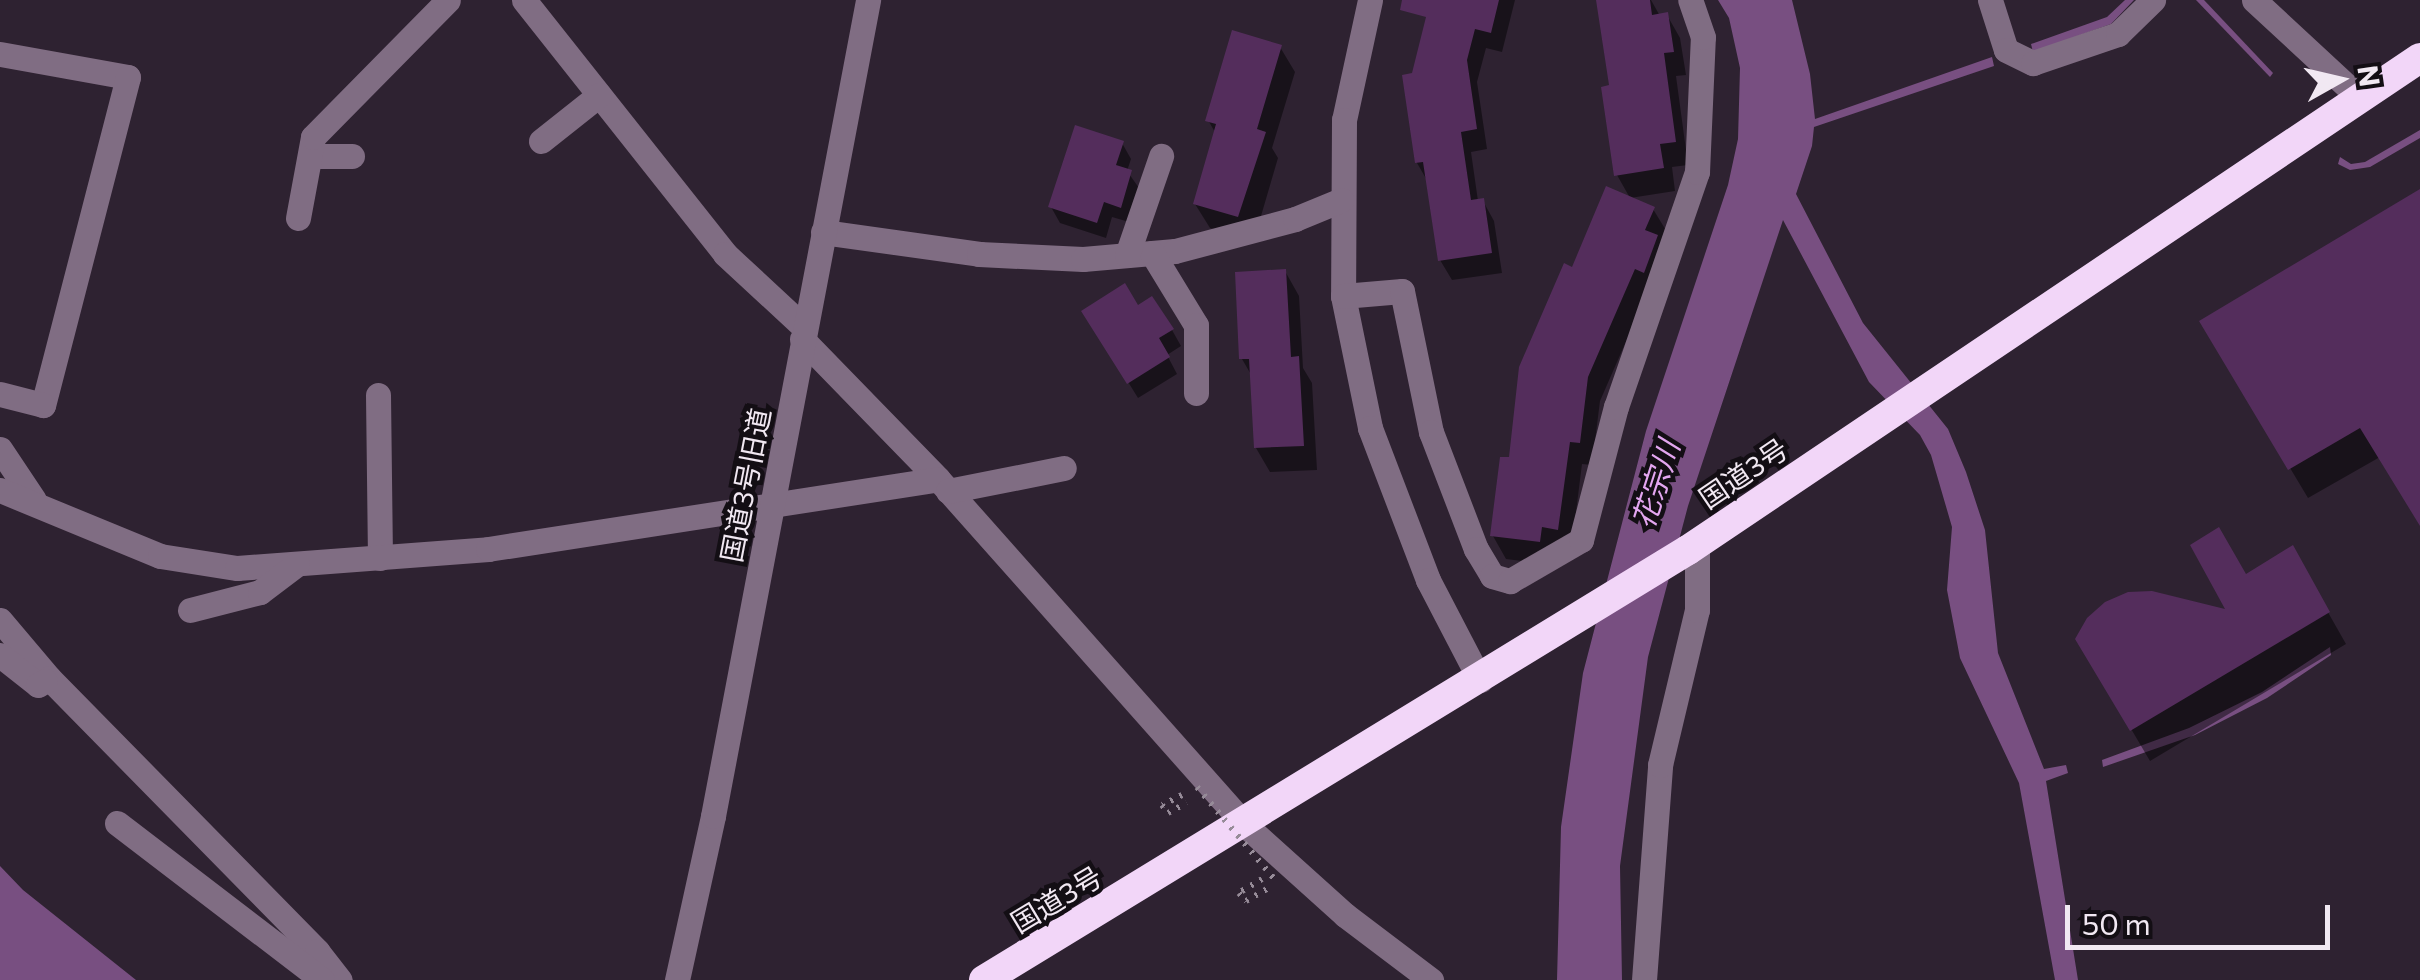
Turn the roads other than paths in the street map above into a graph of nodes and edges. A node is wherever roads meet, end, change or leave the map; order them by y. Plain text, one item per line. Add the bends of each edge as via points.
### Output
1 (448, 0) edge
2 (524, 0) edge
3 (868, 0) edge
4 (1370, 0) edge
5 (1690, 0) edge
6 (1990, 0) edge
7 (2153, 0) edge
8 (2254, 0) edge
9 (0, 54) edge
10 (2420, 58) edge
11 (599, 94) junction
12 (2360, 98) junction
13 (540, 140) dead end
14 (310, 156) junction
15 (352, 156) dead end
16 (1160, 156) dead end
17 (1340, 200) junction
18 (298, 218) dead end
19 (823, 232) junction
20 (1140, 254) junction
21 (1344, 296) junction
22 (803, 334) junction
23 (1196, 393) dead end
24 (0, 394) edge
25 (378, 395) dead end
26 (0, 449) edge
27 (1064, 468) dead end
28 (943, 485) junction
29 (0, 490) edge
30 (34, 500) junction
31 (772, 503) junction
32 (1693, 547) junction
33 (380, 558) junction
34 (297, 564) junction
35 (190, 610) dead end
36 (0, 620) edge
37 (0, 654) edge
38 (49, 678) junction
39 (1480, 680) junction
40 (117, 823) dead end
41 (1244, 824) junction
42 (322, 980) edge
43 (340, 980) edge
44 (677, 980) edge
45 (984, 980) edge
46 (1431, 980) edge
47 (1644, 980) edge

1 - 14 street via 313,137
2 - 11 street
3 - 19 street, 国道3号旧道
4 - 17 street via 1344,120
5 - 21 street via 1703,37 1697,172 1616,408 1581,540 1510,582 1492,576 1430,432 1402,291
6 - 7 street via 2006,50 2033,63 2118,34
8 - 12 street
9 - 24 street via 128,77 43,405
10 - 12 highway, 国道3号
11 - 13 street
11 - 22 street via 725,254
12 - 32 highway, 国道3号
14 - 15 street
14 - 18 street
16 - 20 street
17 - 20 street via 1295,220
17 - 21 street
19 - 20 street via 979,254
19 - 22 street, 国道3号旧道
20 - 23 street via 1196,325
21 - 39 street via 1370,428 1428,580
22 - 28 street
22 - 31 street, 国道3号旧道
25 - 33 street
26 - 30 street
27 - 28 street
28 - 31 street
28 - 41 street
29 - 30 street
30 - 34 street via 160,556 237,568
31 - 33 street via 488,549
31 - 44 street, 国道3号旧道
32 - 39 highway, 国道3号
32 - 47 street via 1697,610 1660,764
33 - 34 street
34 - 35 street via 260,592
36 - 38 street
37 - 38 street via 38,685
38 - 43 street
39 - 41 highway, 国道3号
40 - 42 street
41 - 45 highway, 国道3号
41 - 46 street via 1345,915

